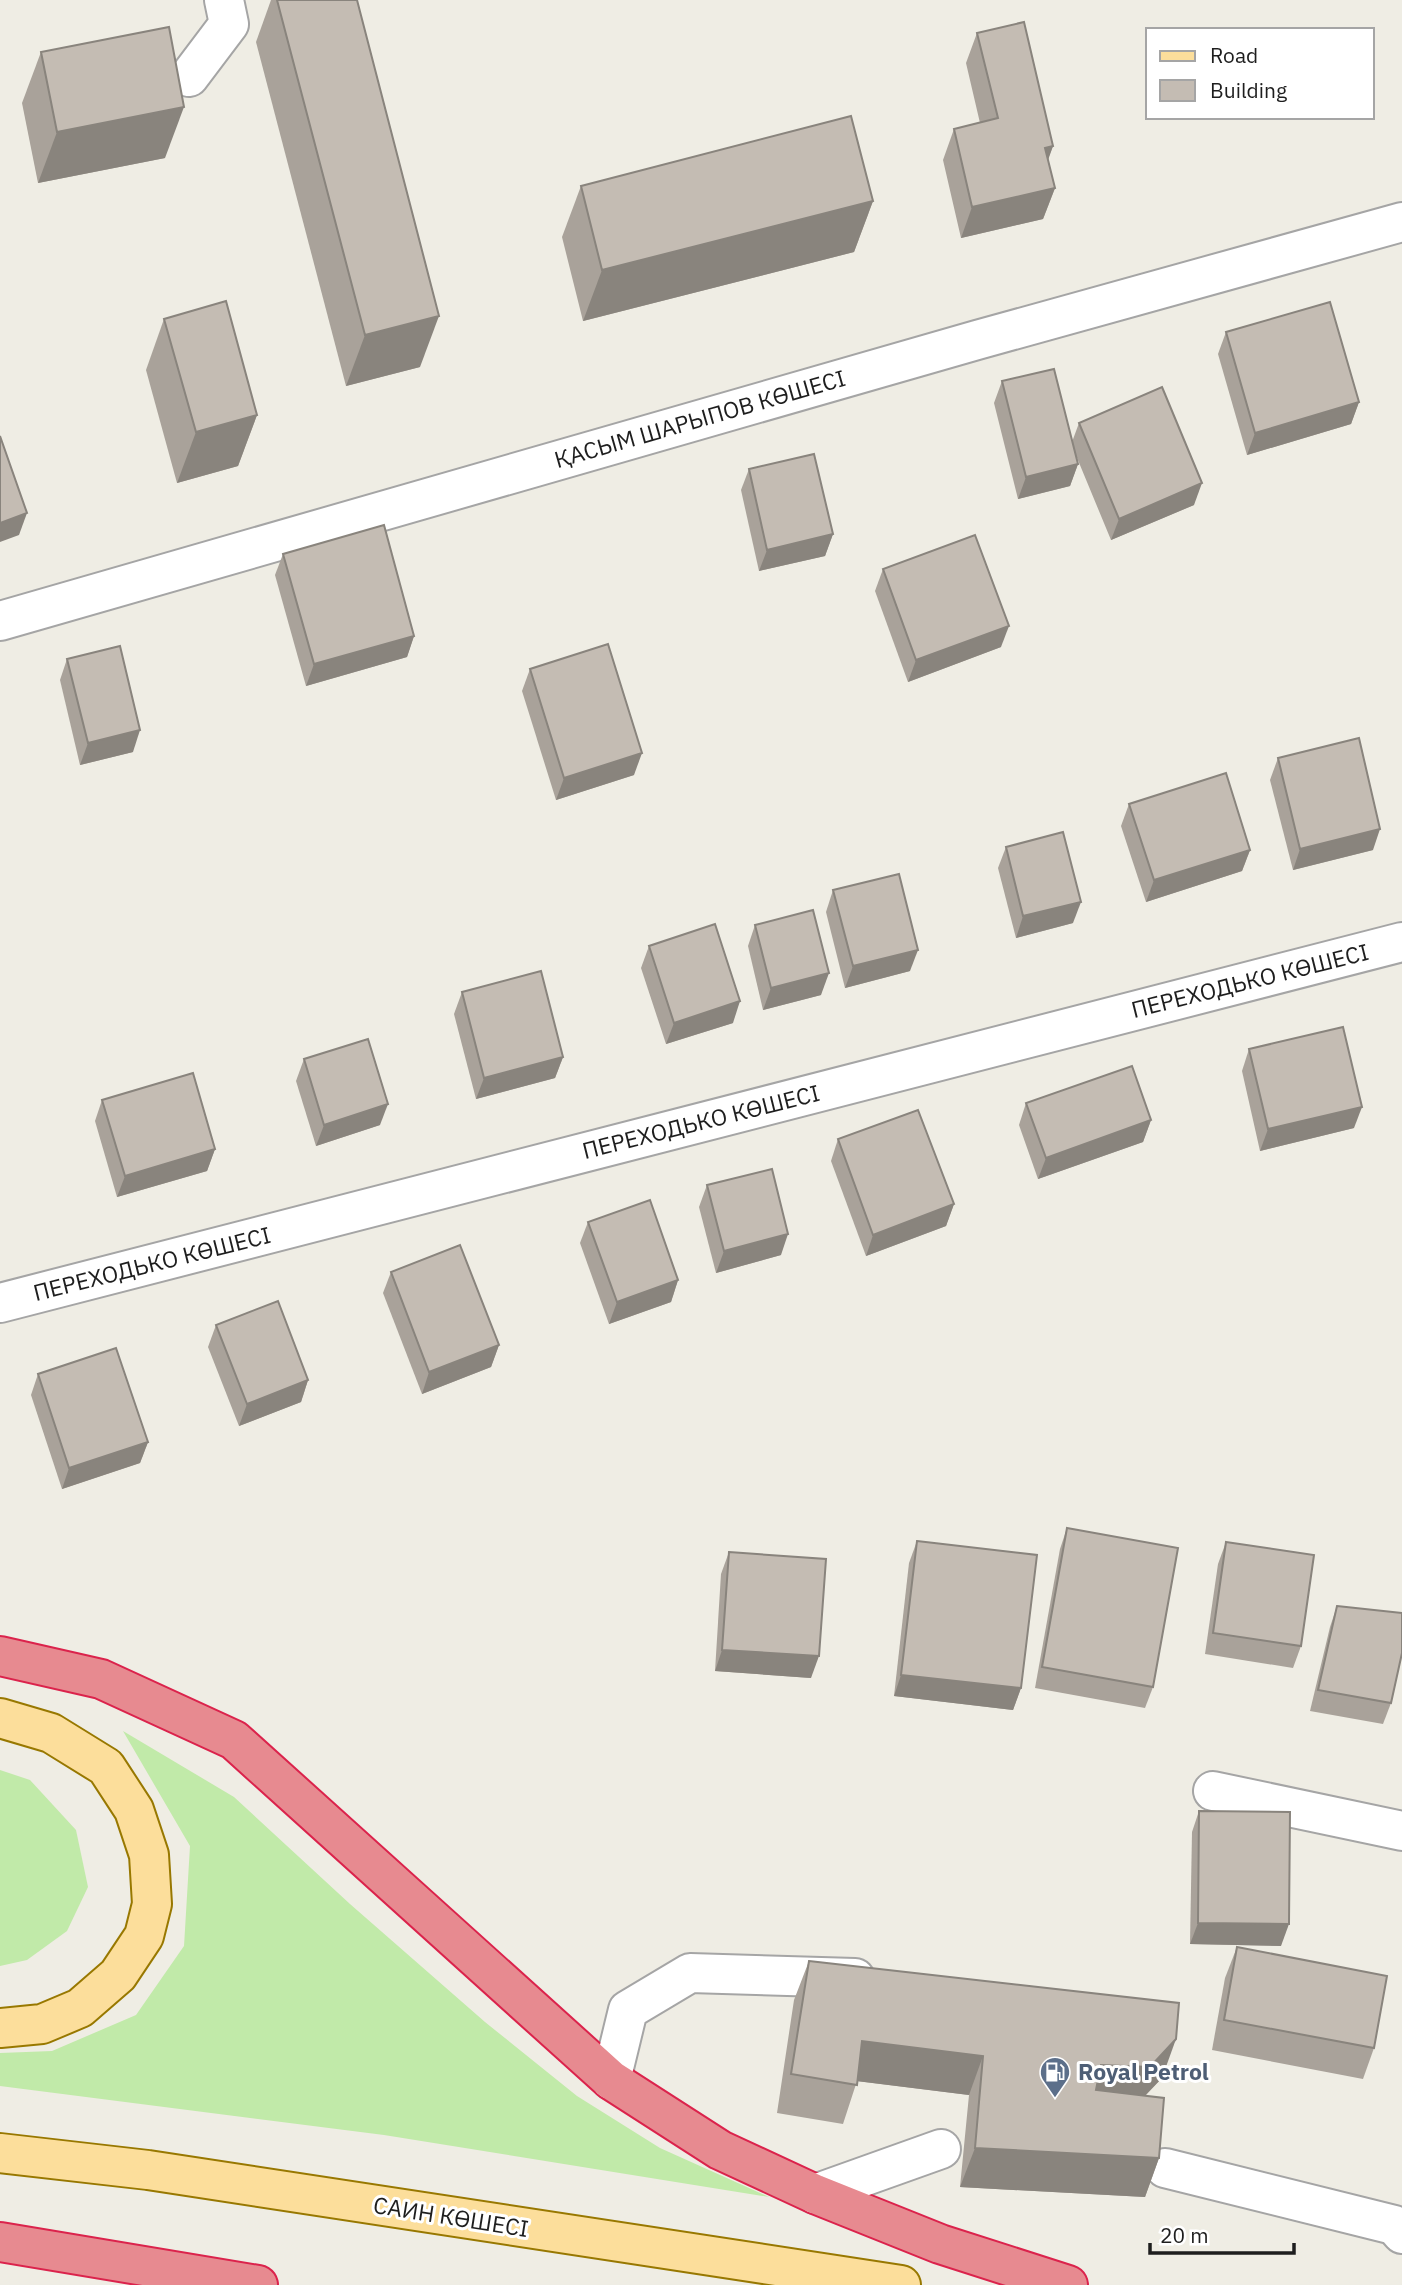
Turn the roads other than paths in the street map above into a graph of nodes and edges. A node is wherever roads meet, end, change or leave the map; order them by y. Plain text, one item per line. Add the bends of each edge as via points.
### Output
1 (224, 0) edge
2 (189, 77) dead end
3 (1402, 222) edge
4 (0, 621) edge
5 (1402, 942) edge
6 (0, 1303) edge
7 (0, 1656) edge
8 (0, 1718) edge
9 (1213, 1791) dead end
10 (1402, 1831) edge
11 (890, 1979) edge
12 (0, 2028) edge
13 (611, 2080) junction
14 (940, 2150) dead end
15 (0, 2152) edge
16 (1165, 2168) edge
17 (815, 2194) junction
18 (1402, 2234) edge
19 (0, 2242) edge
20 (258, 2285) edge
21 (901, 2285) edge
22 (1068, 2285) edge

1 - 2 street via 229,24
3 - 4 street, ҚАСЫМ ШАРЫПОВ КӨШЕСІ
5 - 6 street, ПЕРЕХОДЬКО КӨШЕСІ
7 - 13 highway via 101,1679 234,1740
8 - 12 main road via 51,1733 106,1767 134,1810 149,1855 152,1904 144,1936 118,1975 80,2008 42,2024
9 - 10 street
11 - 13 street via 690,1973 628,2010
13 - 17 highway via 720,2150
14 - 17 street
15 - 21 main road, САИН КӨШЕСІ via 148,2170
16 - 18 street via 1394,2225
17 - 22 highway via 940,2244
19 - 20 highway

